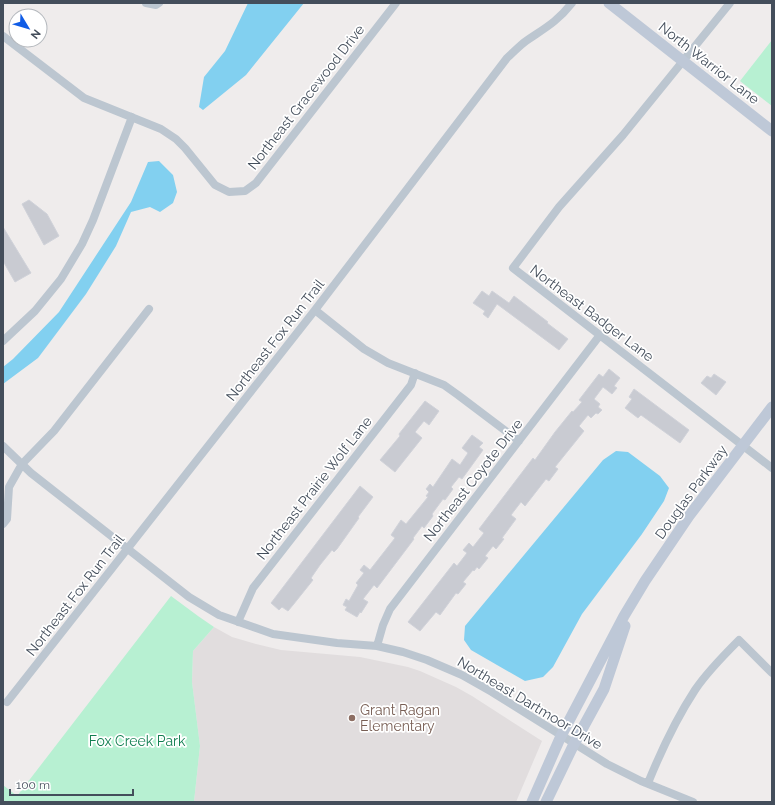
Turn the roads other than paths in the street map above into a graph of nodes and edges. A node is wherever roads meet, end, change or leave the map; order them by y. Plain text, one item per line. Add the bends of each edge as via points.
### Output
1 (146, 3) edge
2 (159, 3) edge
3 (396, 3) edge
4 (572, 3) edge
5 (609, 3) edge
6 (730, 3) edge
7 (3, 36) edge
8 (682, 61) junction
9 (132, 117) junction
10 (772, 131) edge
11 (149, 309) dead end
12 (315, 310) junction
13 (600, 334) junction
14 (3, 341) edge
15 (415, 373) junction
16 (772, 407) edge
17 (519, 441) junction
18 (3, 446) edge
19 (743, 446) junction
20 (22, 464) junction
21 (772, 468) edge
22 (3, 524) edge
23 (128, 549) junction
24 (636, 596) junction
25 (238, 622) junction
26 (377, 646) junction
27 (772, 673) edge
28 (7, 702) dead end
29 (561, 736) junction
30 (574, 744) junction
31 (648, 783) junction
32 (532, 802) edge
33 (546, 802) edge
34 (693, 802) edge

1 - 2 street
3 - 9 street, Northeast Gracewood Drive via 256,183 245,191 229,192 215,185 176,139 161,129
4 - 12 street, Northeast Fox Run Trail via 546,29 525,42 507,58
5 - 8 street, North Warrior Lane
6 - 8 street
7 - 9 street via 84,98
8 - 10 street, North Warrior Lane
8 - 13 street, Northeast Badger Lane via 623,135 559,207 513,268
9 - 14 street via 82,244 60,279 35,311
11 - 20 street via 54,431
12 - 15 street via 364,349 388,363
12 - 23 street, Northeast Fox Run Trail
13 - 17 street, Northeast Coyote Drive
13 - 19 street, Northeast Badger Lane
15 - 17 street via 444,385
15 - 25 street, Northeast Prairie Wolf Lane via 411,385 253,588
16 - 19 street, Douglas Parkway
17 - 26 street, Northeast Coyote Drive via 390,609
18 - 20 street, Northeast Dartmoor Drive
19 - 21 street, Northeast Badger Lane
19 - 24 street, Douglas Parkway via 689,516
20 - 22 street via 9,487 7,519
20 - 23 street, Northeast Dartmoor Drive
23 - 25 street, Northeast Dartmoor Drive via 203,606
23 - 28 street, Northeast Fox Run Trail
24 - 29 street, Douglas Parkway
24 - 30 street, Douglas Parkway via 604,689
25 - 26 street, Northeast Dartmoor Drive via 273,634
26 - 29 street, Northeast Dartmoor Drive via 427,660 462,675
27 - 31 street via 739,640 720,659 696,690 673,730
29 - 30 street, Northeast Dartmoor Drive
29 - 32 street, Douglas Parkway
30 - 31 street, Northeast Dartmoor Drive via 607,764
30 - 33 street, Douglas Parkway
31 - 34 street, Northeast Dartmoor Drive

